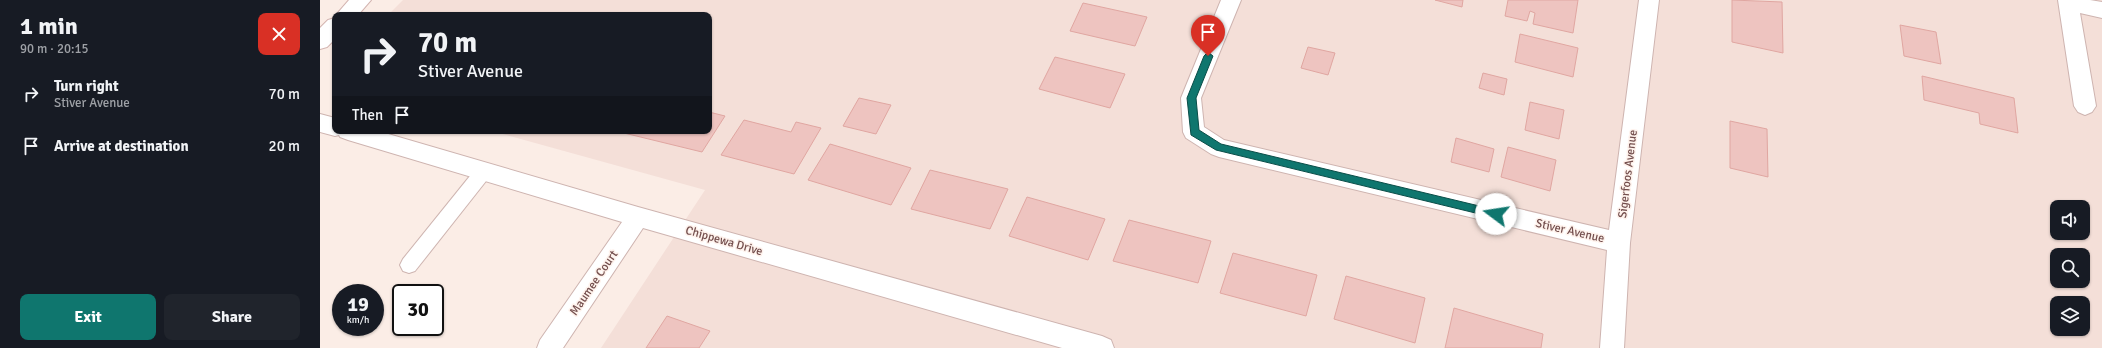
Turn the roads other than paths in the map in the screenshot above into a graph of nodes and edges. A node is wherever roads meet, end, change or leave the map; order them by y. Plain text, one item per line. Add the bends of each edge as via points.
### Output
1 (361, 0) edge
2 (1231, 0) edge
3 (1649, 0) edge
4 (2068, 1) edge
5 (2102, 10) edge
6 (349, 12) edge
7 (332, 29) edge
8 (320, 41) edge
9 (2085, 106) dead end
10 (320, 123) edge
11 (332, 126) edge
12 (358, 134) edge
13 (484, 171) junction
14 (638, 217) junction
15 (1619, 243) junction
16 (410, 265) dead end
17 (549, 348) edge
18 (1102, 348) edge
19 (1612, 348) edge

1 - 6 street
2 - 15 street, Stiver Avenue via 1191,98 1194,132 1213,144 1226,150
3 - 15 street, Sigerfoos Avenue
4 - 5 street
4 - 9 street
7 - 8 street
10 - 11 street
12 - 13 street, Chippewa Drive
13 - 14 street, Chippewa Drive
13 - 16 lane
14 - 17 street, Maumee Court
14 - 18 street, Chippewa Drive
15 - 19 street, Sigerfoos Avenue

